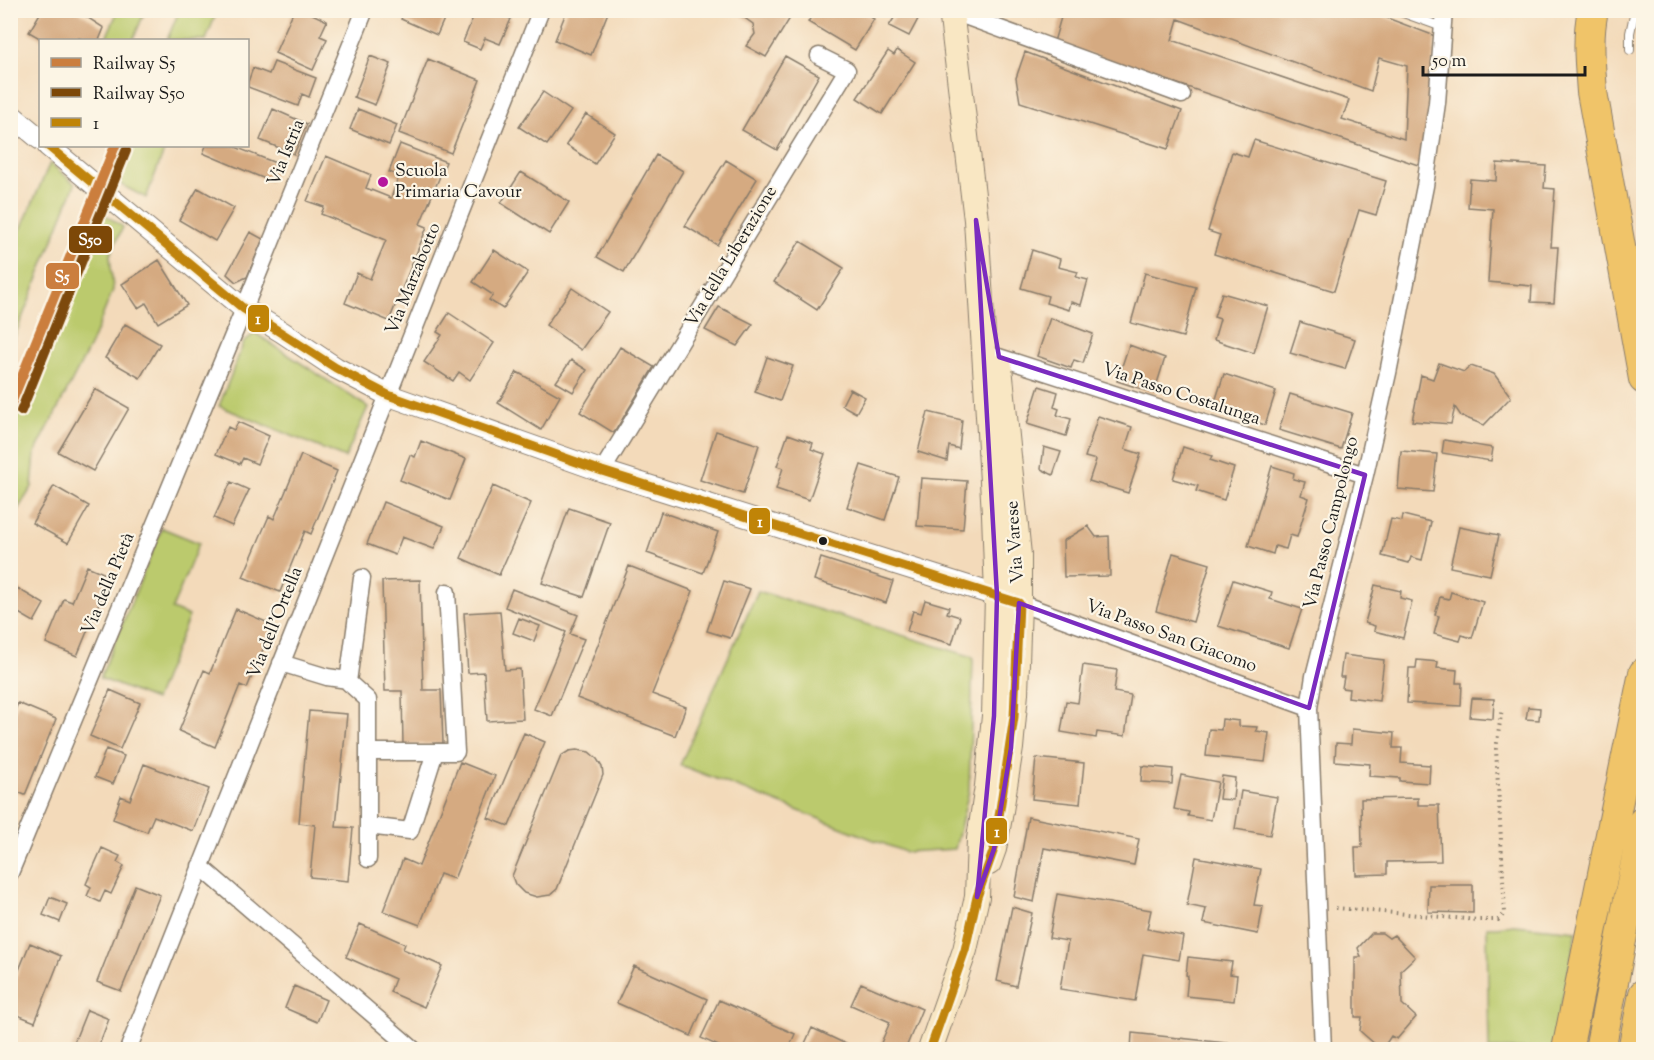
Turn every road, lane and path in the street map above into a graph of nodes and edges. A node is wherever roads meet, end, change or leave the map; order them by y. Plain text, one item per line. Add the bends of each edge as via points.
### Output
1 (365, 10) edge
2 (541, 10) edge
3 (1395, 10) edge
4 (1593, 10) edge
5 (1635, 10) edge
6 (951, 11) edge
7 (1443, 19) edge
8 (1630, 50) dead end
9 (819, 56) dead end
10 (1182, 95) dead end
11 (10, 114) edge
12 (39, 138) edge
13 (49, 147) edge
14 (244, 309) junction
15 (991, 356) junction
16 (1644, 379) edge
17 (388, 395) junction
18 (602, 471) junction
19 (1365, 475) junction
20 (362, 578) dead end
21 (447, 592) dead end
22 (1008, 599) junction
23 (281, 663) junction
24 (1644, 673) edge
25 (348, 680) junction
26 (1309, 708) junction
27 (1502, 708) dead end
28 (368, 752) junction
29 (435, 752) junction
30 (1644, 821) edge
31 (368, 826) junction
32 (368, 859) dead end
33 (200, 866) junction
34 (10, 873) edge
35 (1317, 906) junction
36 (1644, 994) edge
37 (128, 1050) edge
38 (414, 1050) edge
39 (930, 1050) edge
40 (1323, 1050) edge
41 (1567, 1050) edge
42 (1600, 1050) edge
43 (1633, 1050) edge

1 - 14 street, Via Istria
2 - 17 street, Via Marzabotto
3 - 7 lane
4 - 16 highway via 1589,28 1592,92
5 - 8 lane
6 - 10 street
6 - 15 main road, Via Varese
7 - 19 street, Via Passo Campolongo via 1427,176
9 - 18 street, Via della Liberazione via 847,70
11 - 12 street
13 - 14 street
14 - 17 street via 336,368
14 - 34 street, Via della Pietà
15 - 19 street, Via Passo Costalunga
15 - 22 main road, Via Varese via 994,514
17 - 18 street
17 - 23 street, Via dell'Ortella
18 - 22 street
19 - 26 street, Via Passo Campolongo
20 - 25 street
21 - 29 street via 456,752
22 - 26 street, Via Passo San Giacomo
22 - 39 main road, Via Varese via 979,839 977,897 970,933
23 - 25 street
23 - 33 street, Via dell'Ortella
24 - 41 highway
25 - 28 street via 368,700
26 - 35 street, Via Passo Campolongo
27 - 35 path via 1496,749 1505,913 1498,920 1479,920
28 - 29 street
28 - 31 street
29 - 31 street via 410,831
30 - 42 highway
31 - 32 street
33 - 37 street, Via dell'Ortella
33 - 38 street
35 - 40 street, Via Passo Campolongo
36 - 43 highway

